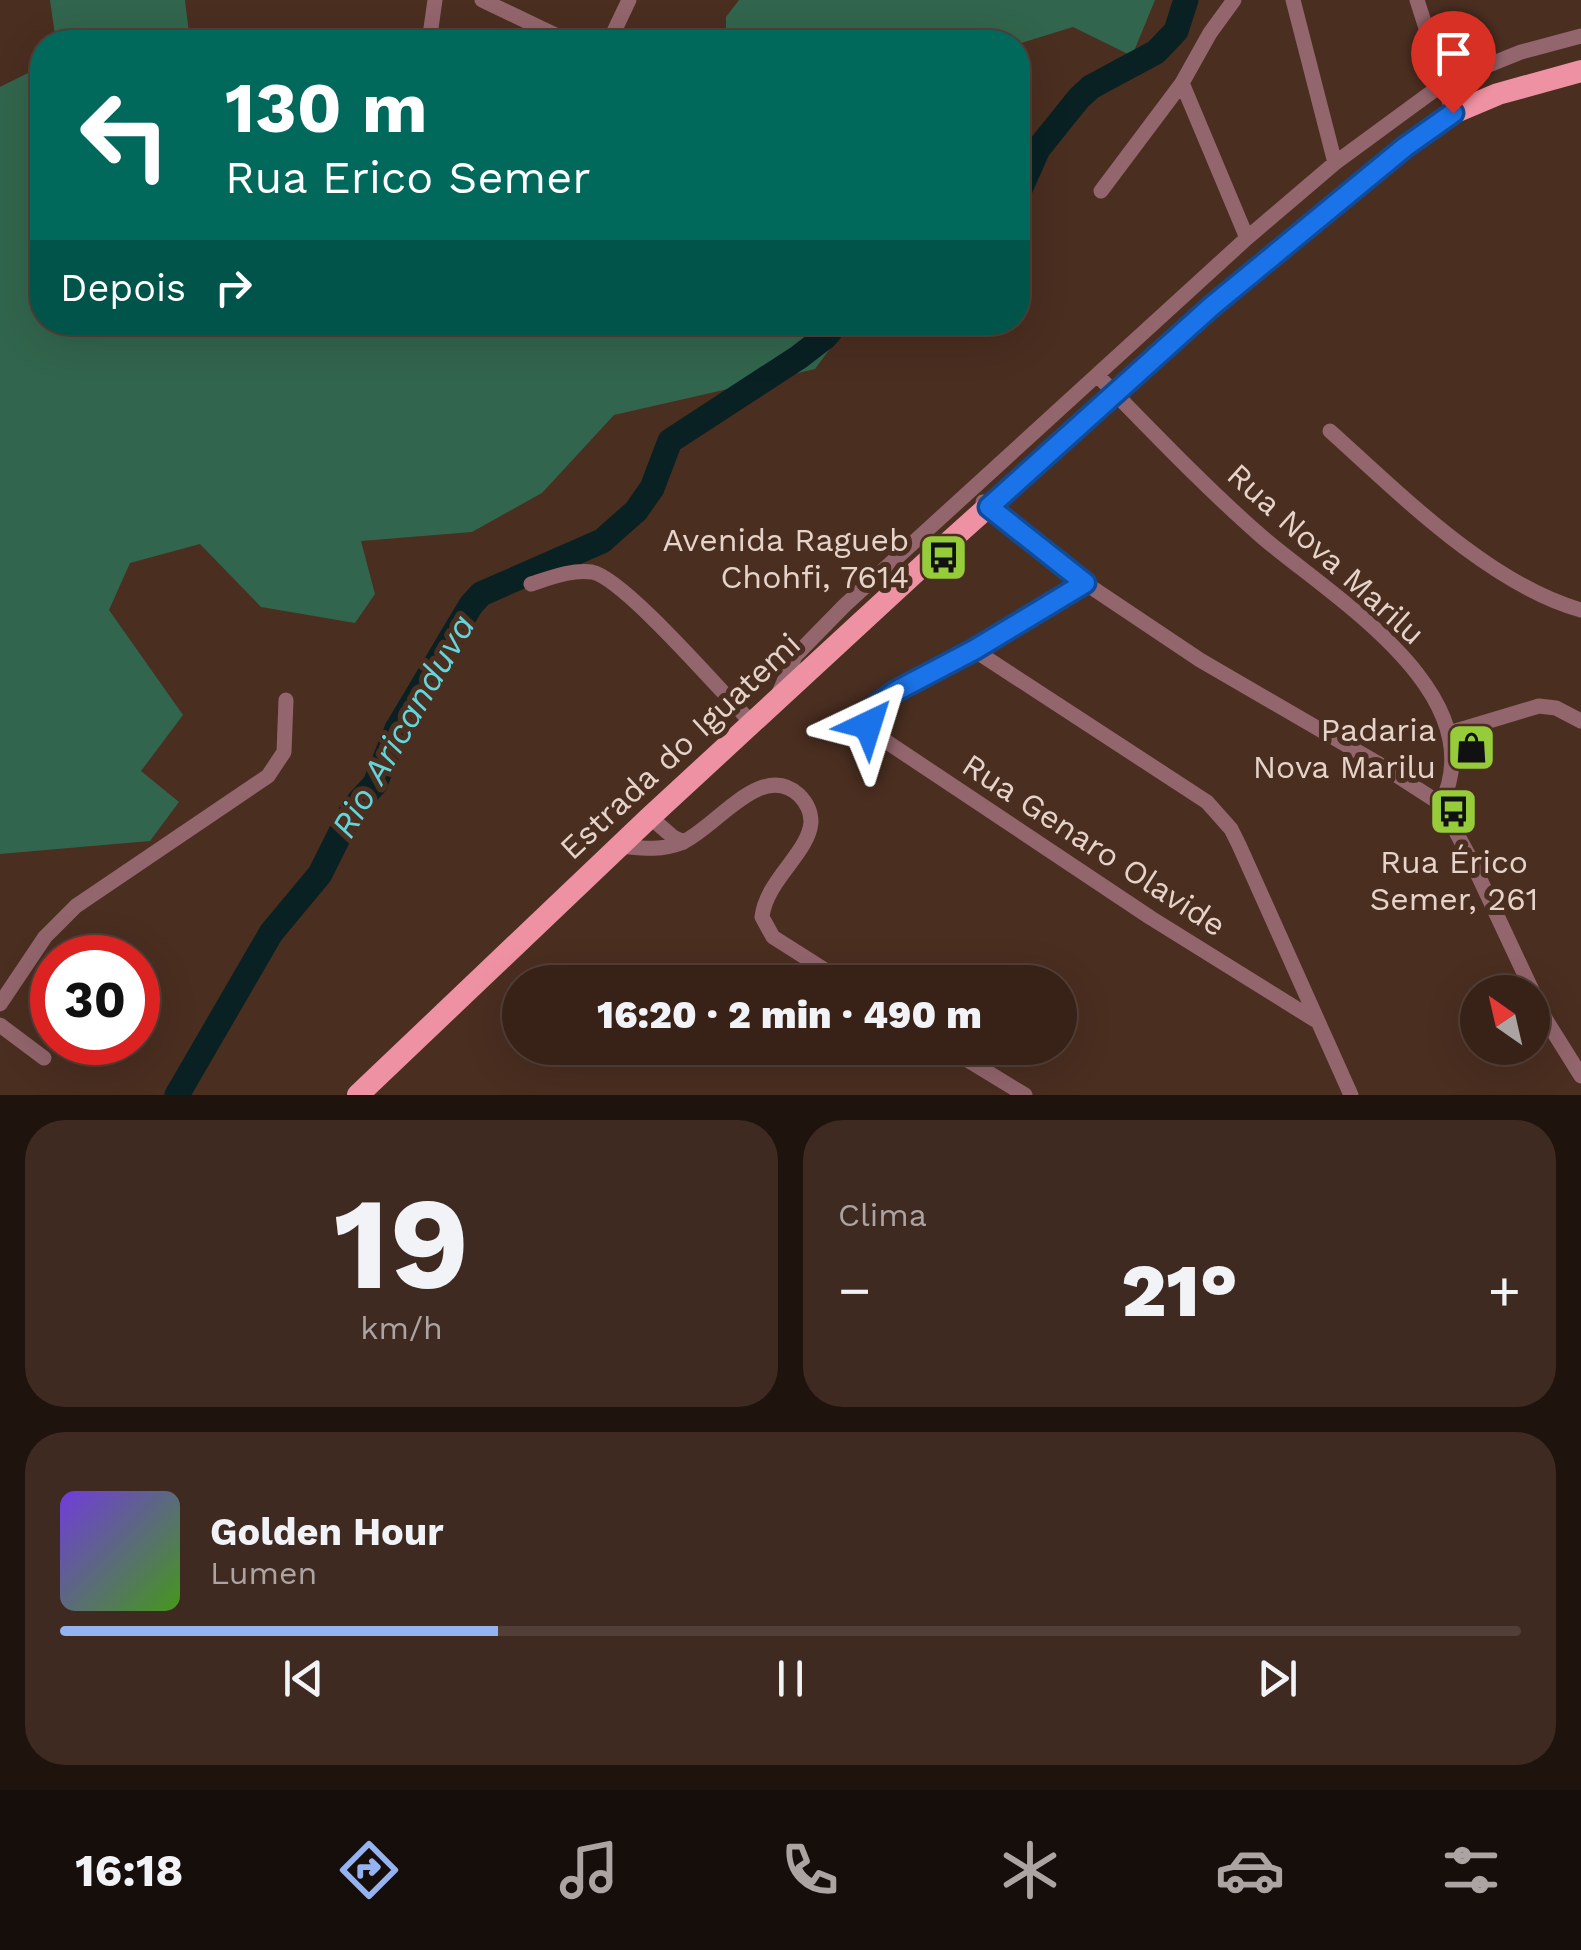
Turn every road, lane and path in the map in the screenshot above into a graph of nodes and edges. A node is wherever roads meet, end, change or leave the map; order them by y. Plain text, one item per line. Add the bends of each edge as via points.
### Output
1 (435, 0) edge
2 (482, 0) edge
3 (629, 0) edge
4 (1234, 0) edge
5 (1293, 0) edge
6 (1417, 0) edge
7 (431, 30) edge
8 (545, 30) edge
9 (615, 30) edge
10 (1581, 36) edge
11 (1581, 71) edge
12 (1182, 83) junction
13 (1444, 83) junction
14 (1453, 113) junction
15 (1335, 163) junction
16 (1102, 191) dead end
17 (1246, 238) junction
18 (1106, 384) junction
19 (1330, 431) dead end
20 (970, 492) junction
21 (989, 507) junction
22 (1085, 583) junction
23 (531, 584) dead end
24 (1581, 610) edge
25 (974, 650) junction
26 (286, 700) dead end
27 (776, 702) junction
28 (1581, 721) edge
29 (752, 724) junction
30 (1449, 733) junction
31 (1441, 804) junction
32 (650, 817) junction
33 (684, 842) junction
34 (620, 846) junction
35 (817, 965) edge
36 (0, 1004) edge
37 (1316, 1020) junction
38 (0, 1024) edge
39 (30, 1047) edge
40 (976, 1065) edge
41 (1581, 1076) edge
42 (358, 1095) edge
43 (1025, 1095) edge
44 (1351, 1095) edge

1 - 7 street
2 - 8 street
3 - 9 street
4 - 12 street
5 - 15 street
6 - 13 street
10 - 13 street
11 - 14 main road, Estrada do Iguatemi
12 - 16 street
12 - 17 street
13 - 14 street
13 - 15 street
14 - 18 main road, Estrada do Iguatemi
15 - 17 street
17 - 18 street
18 - 20 street
18 - 21 main road, Estrada do Iguatemi
18 - 30 street, Rua Nova Marilu via 1259,534 1386,638 1434,701
19 - 24 street via 1460,543 1540,596
20 - 21 street
20 - 27 street via 808,640
21 - 22 street
21 - 27 main road, Estrada do Iguatemi
22 - 25 street, Rua Genaro Olavide
22 - 31 street
23 - 29 street via 577,572 606,576
25 - 37 street via 1221,816
25 - 37 street, Rua Genaro Olavide via 878,703 867,718 872,732
26 - 36 street via 284,752 268,776 76,906 45,937
27 - 29 main road, Estrada do Iguatemi
28 - 30 street via 1539,706
29 - 32 main road, Estrada do Iguatemi
30 - 31 street, Rua Nova Marilu via 1450,787
31 - 41 street via 1546,1020
32 - 33 street
32 - 34 main road, Estrada do Iguatemi
33 - 34 street via 651,850
33 - 35 street via 755,790 776,783 796,792 810,811 810,828 769,892 762,917 773,937
34 - 42 main road, Estrada do Iguatemi
37 - 44 street
38 - 39 street
40 - 43 street

